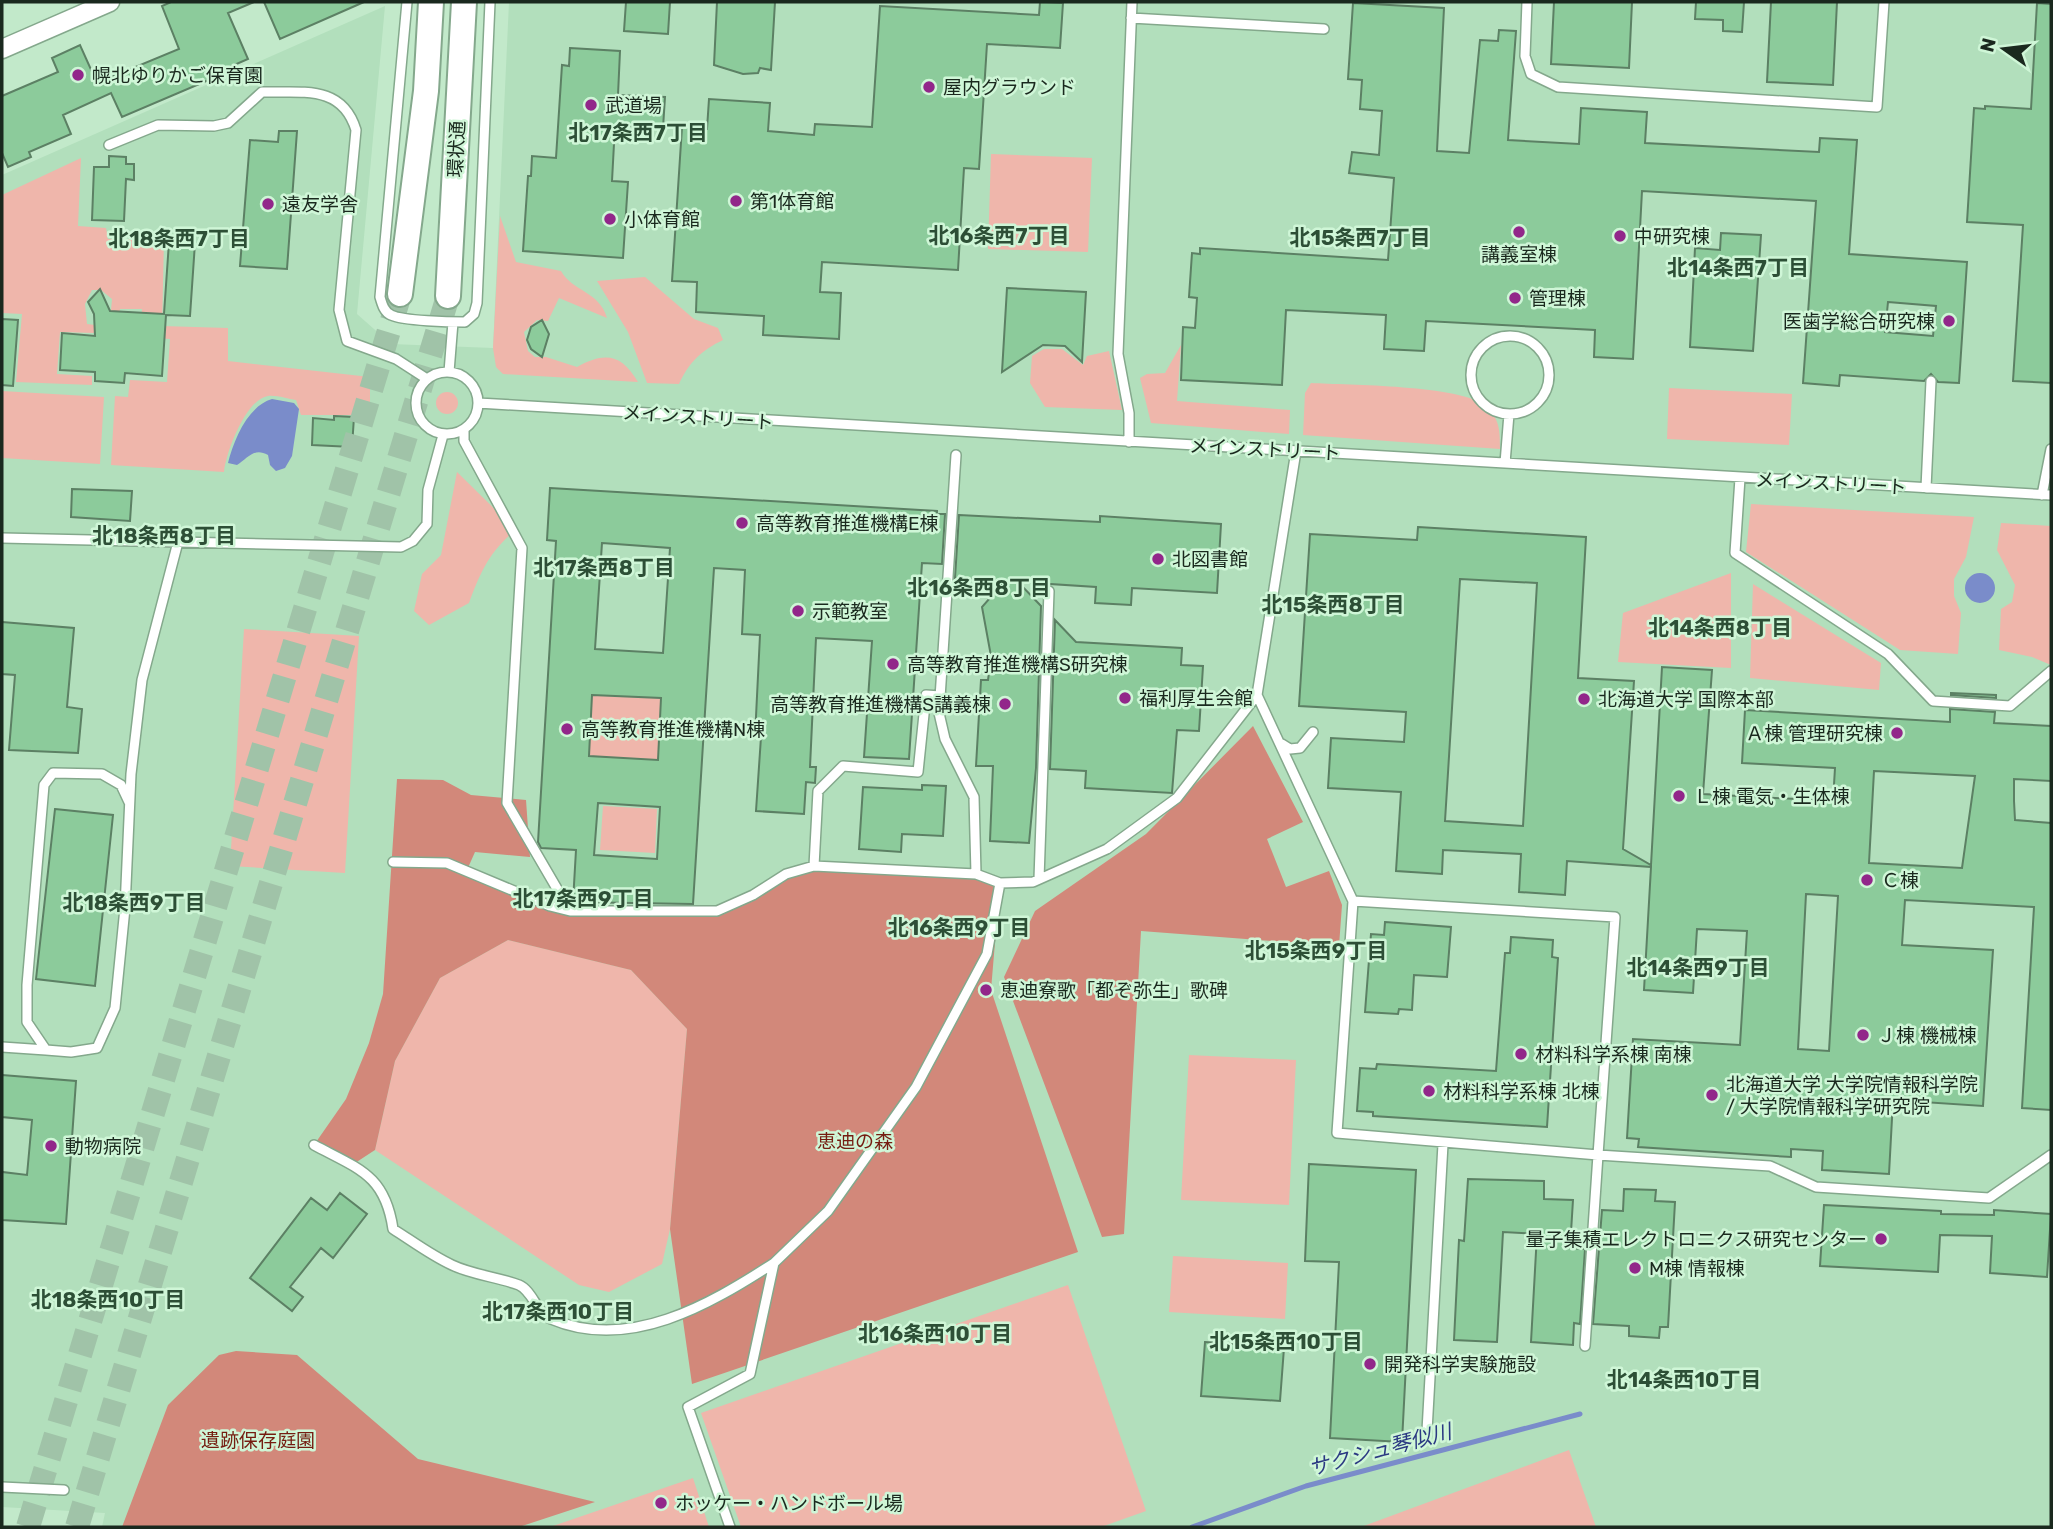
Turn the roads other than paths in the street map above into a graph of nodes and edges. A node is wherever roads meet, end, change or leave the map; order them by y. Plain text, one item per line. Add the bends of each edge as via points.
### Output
1 (110, 2) edge
2 (407, 2) edge
3 (431, 2) edge
4 (464, 2) edge
5 (489, 2) edge
6 (1132, 2) edge
7 (1527, 2) edge
8 (1884, 2) edge
9 (1131, 18) junction
10 (1324, 29) dead end
11 (2, 49) edge
12 (109, 145) dead end
13 (400, 294) tunnel mouth
14 (447, 296) tunnel mouth
15 (453, 322) junction
16 (449, 372) junction
17 (427, 379) junction
18 (1931, 382) dead end
19 (478, 403) junction
20 (1509, 414) junction
21 (464, 430) junction
22 (443, 435) junction
23 (1129, 442) junction
24 (2051, 449) edge
25 (1296, 452) junction
26 (956, 455) dead end
27 (1505, 463) junction
28 (1740, 478) junction
29 (1926, 488) junction
30 (2047, 495) edge
31 (2, 538) edge
32 (178, 542) junction
33 (1049, 591) dead end
34 (2051, 671) edge
35 (1257, 695) junction
36 (940, 696) junction
37 (1313, 732) dead end
38 (1282, 744) junction
39 (130, 802) junction
40 (393, 862) dead end
41 (814, 866) junction
42 (976, 874) junction
43 (1039, 879) junction
44 (1000, 883) junction
45 (1353, 901) junction
46 (570, 911) junction
47 (2, 1047) edge
48 (46, 1050) junction
49 (1443, 1144) junction
50 (314, 1145) dead end
51 (1598, 1155) junction
52 (2051, 1155) edge
53 (774, 1263) junction
54 (1585, 1346) dead end
55 (1427, 1431) dead end
56 (2, 1487) edge
57 (64, 1490) dead end
58 (730, 1527) edge

1 - 11 street
2 - 15 lane via 380,297 391,315
3 - 13 street, 環状通 via 426,90
4 - 14 street, 環状通
5 - 15 lane via 477,303 465,322
6 - 9 lane
7 - 8 lane via 1525,56 1531,74 1558,86 1877,107
9 - 10 lane
9 - 23 lane via 1118,354
12 - 17 lane via 158,125 228,123 262,92 309,93 346,107 356,130 339,310 342,327 347,341 396,359
15 - 16 lane
16 - 17 lane
16 - 19 lane via 467,380
17 - 22 lane via 415,407 425,426
18 - 29 lane
19 - 21 lane via 477,413
19 - 23 lane, メインストリート
20 - 20 lane via 1480,400 1471,380 1480,349 1509,335 1539,349 1549,380 1539,401
20 - 27 lane
21 - 22 lane
21 - 46 lane via 464,441 522,548 507,803
22 - 32 lane via 428,490 427,524 401,547
23 - 25 lane, メインストリート
24 - 30 lane
25 - 27 lane, メインストリート
25 - 35 lane
26 - 36 lane
27 - 28 lane, メインストリート
28 - 29 lane, メインストリート
28 - 34 lane via 1735,553 1888,654 1933,701 2010,706
29 - 30 lane, メインストリート
31 - 32 lane
32 - 39 lane via 142,680
33 - 43 lane
35 - 38 lane
35 - 43 lane via 1177,798 1107,849
36 - 41 lane via 926,695 918,772 843,766 818,791
36 - 42 lane via 945,739 974,797
37 - 38 lane via 1300,748
38 - 45 lane
39 - 48 lane via 115,1008 97,1048
39 - 48 lane via 121,785 102,774 53,773 44,785 27,1022
40 - 46 lane via 447,863
41 - 42 lane
41 - 46 lane via 786,874 717,911
42 - 44 lane
43 - 44 lane
44 - 53 lane via 986,954 916,1087 828,1211
45 - 49 lane via 1337,1133
45 - 51 lane via 1615,917
47 - 48 lane
49 - 51 lane
49 - 55 lane
50 - 53 lane via 377,1183 389,1203 393,1230 453,1265 523,1286 547,1318 586,1331 626,1331 673,1318 732,1290
51 - 52 lane via 1770,1166 1816,1187 1989,1198
51 - 54 lane
53 - 58 lane via 750,1374 688,1407
56 - 57 lane

